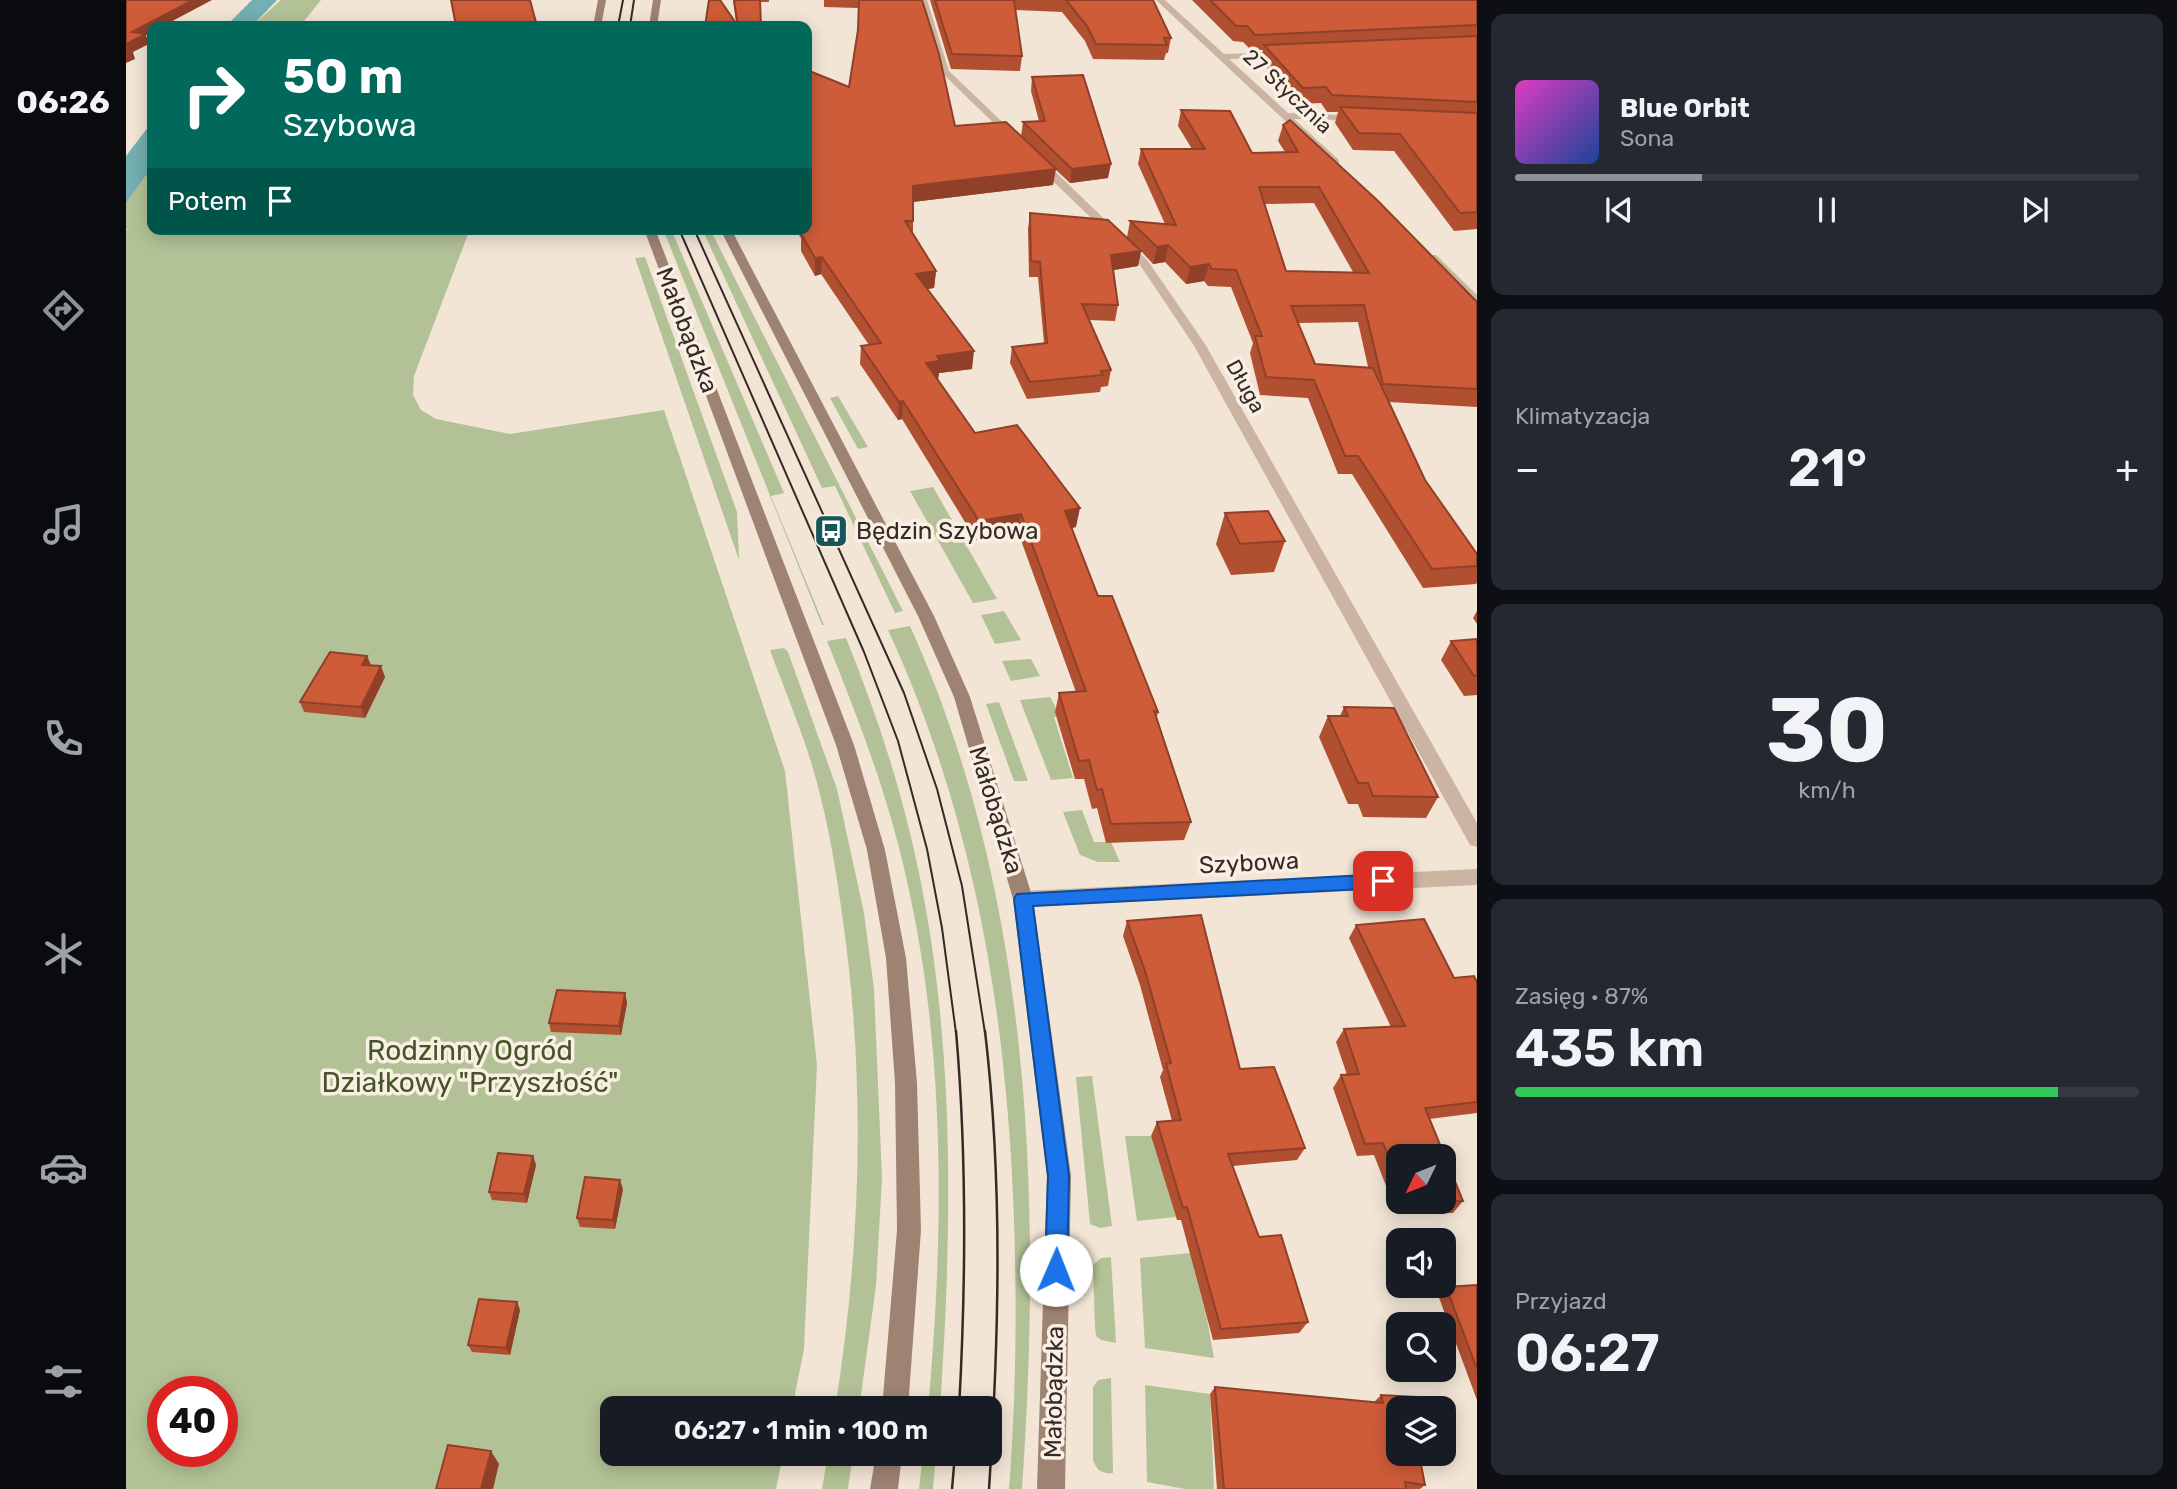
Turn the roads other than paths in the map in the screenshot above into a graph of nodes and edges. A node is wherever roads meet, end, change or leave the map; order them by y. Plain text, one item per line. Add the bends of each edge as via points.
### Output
1 (603, 0) edge
2 (657, 0) edge
3 (923, 0) edge
4 (1160, 0) edge
5 (598, 21) edge
6 (654, 21) edge
7 (1289, 54) edge
8 (1224, 57) junction
9 (1288, 116) junction
10 (1376, 118) edge
11 (1346, 174) edge
12 (651, 235) edge
13 (727, 235) edge
14 (1422, 248) edge
15 (1477, 302) edge
16 (1477, 840) edge
17 (1477, 877) edge
18 (1023, 899) junction
19 (896, 1396) edge
20 (887, 1466) edge
21 (884, 1489) edge
22 (1051, 1489) edge

1 - 5 street
2 - 6 street
3 - 16 street, Długa via 945,72 1144,263 1164,289
4 - 8 street, 27 Stycznia
7 - 8 street
8 - 9 street, 27 Stycznia
9 - 10 street
9 - 11 street, 27 Stycznia
12 - 19 street, Małobądzka via 845,745 876,850 896,958 906,1083 909,1230
13 - 18 street, Małobądzka via 926,616 962,697
14 - 15 street
17 - 18 street, Szybowa
18 - 22 street, Małobądzka via 1059,1176
20 - 21 street

